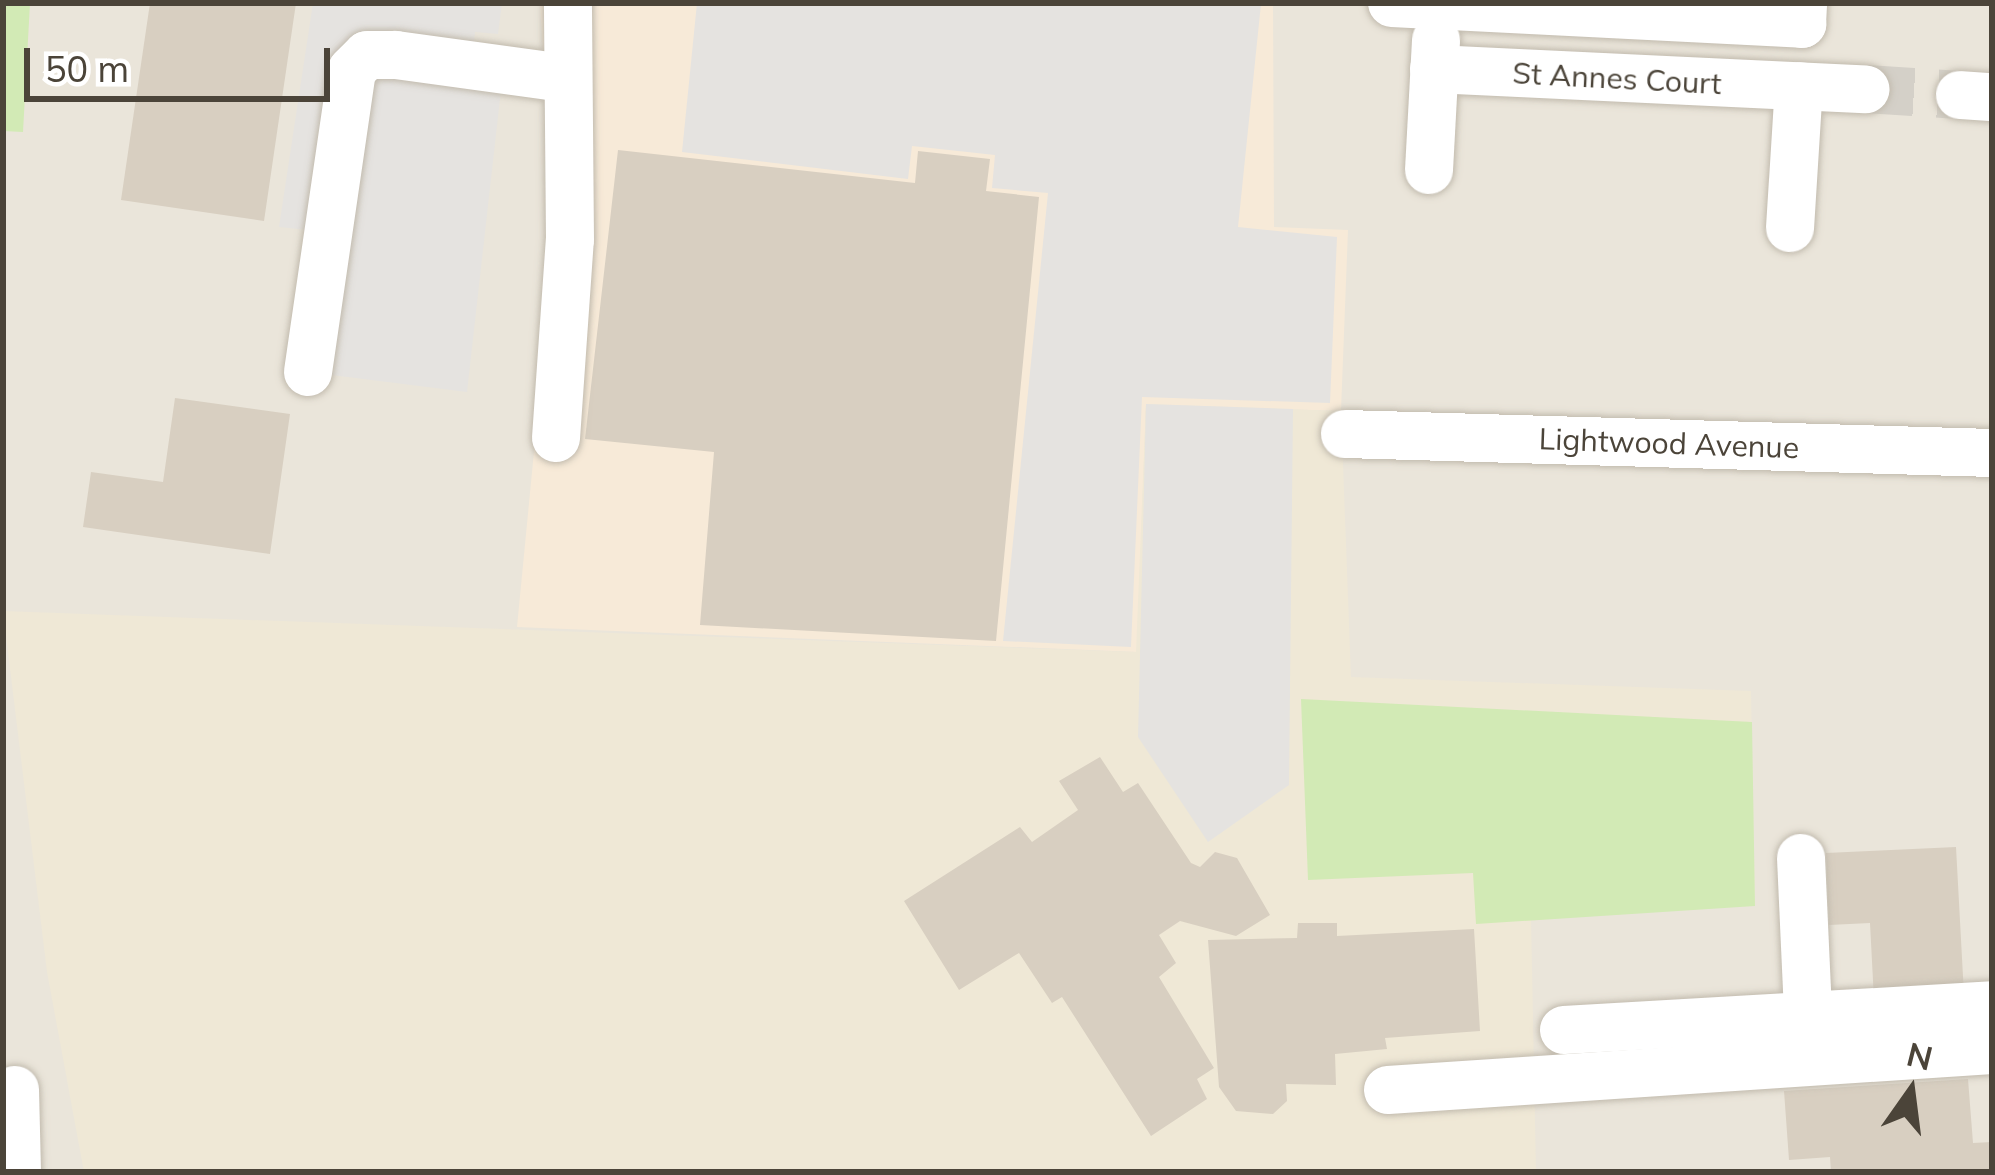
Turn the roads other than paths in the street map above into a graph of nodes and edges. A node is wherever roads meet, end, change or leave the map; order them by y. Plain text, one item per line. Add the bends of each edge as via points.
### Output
1 (568, 3) edge
2 (1392, 3) edge
3 (1803, 3) edge
4 (566, 78) junction
5 (1799, 86) junction
6 (1866, 89) tunnel mouth
7 (1429, 170) dead end
8 (1790, 228) dead end
9 (308, 372) dead end
10 (1345, 434) dead end
11 (556, 437) dead end
12 (1992, 453) edge
13 (1801, 859) dead end
14 (1992, 1005) edge
15 (1808, 1016) junction
16 (1564, 1030) dead end
17 (1992, 1050) edge
18 (1388, 1090) dead end
19 (7, 1094) edge
20 (17, 1172) edge

1 - 4 street
2 - 3 street via 1802,24
4 - 9 street via 396,55 368,55 352,70
4 - 11 street via 570,240
5 - 6 street, St Annes Court
5 - 7 street, St Annes Court via 1436,52
5 - 8 street
10 - 12 street, Lightwood Avenue
13 - 15 street
14 - 15 street
15 - 16 street
17 - 18 street
19 - 20 street

